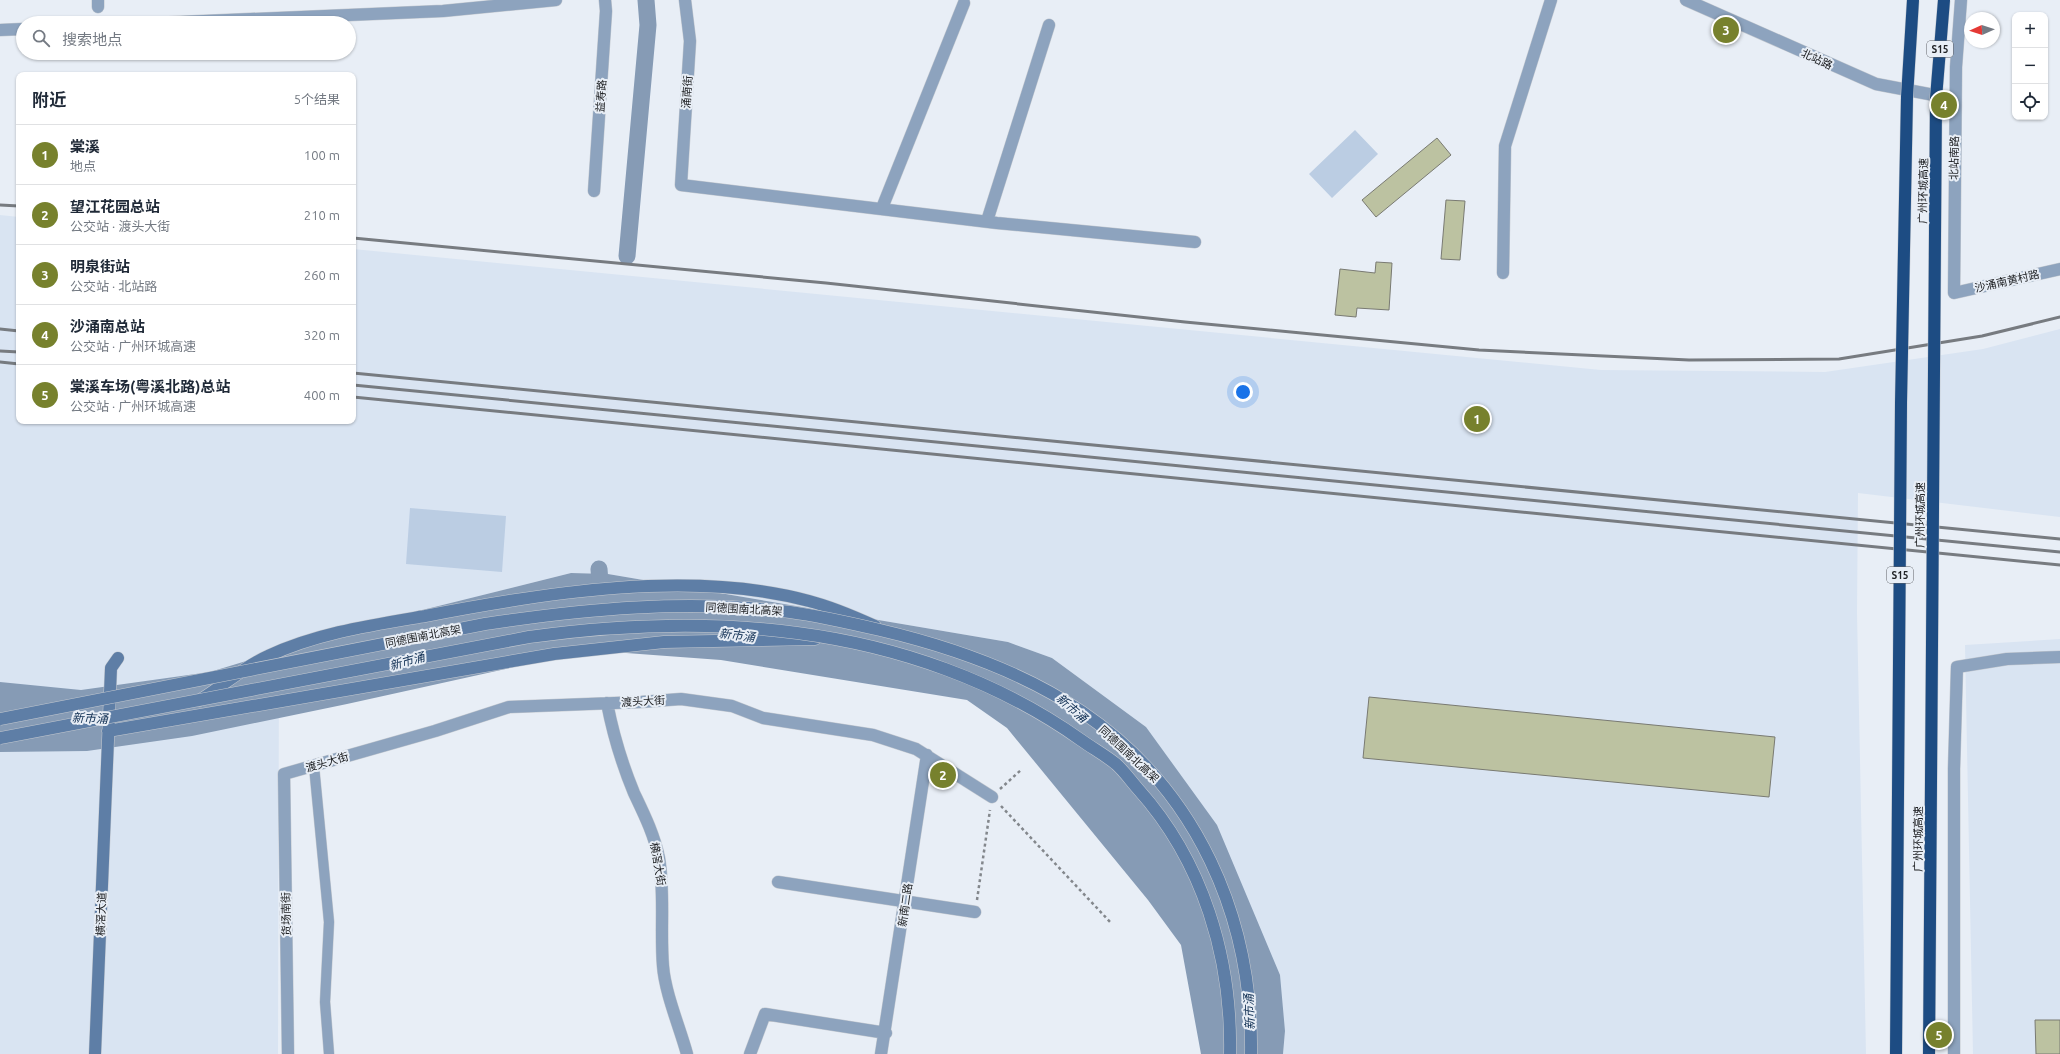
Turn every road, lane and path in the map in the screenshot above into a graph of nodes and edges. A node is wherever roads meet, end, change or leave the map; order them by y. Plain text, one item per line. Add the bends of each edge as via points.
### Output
1 (556, 0) edge
2 (605, 0) edge
3 (685, 0) edge
4 (1550, 0) edge
5 (1686, 0) edge
6 (1913, 0) edge
7 (1944, 0) edge
8 (1961, 0) edge
9 (964, 3) dead end
10 (323, 16) edge
11 (1050, 25) dead end
12 (16, 29) edge
13 (0, 30) edge
14 (1955, 100) junction
15 (594, 191) dead end
16 (882, 208) junction
17 (988, 221) junction
18 (1195, 242) dead end
19 (2060, 269) edge
20 (1503, 272) dead end
21 (1954, 293) joint
22 (891, 632) junction
23 (835, 639) junction
24 (2060, 657) edge
25 (114, 663) dead end
26 (607, 703) junction
27 (0, 718) edge
28 (108, 726) junction
29 (0, 738) edge
30 (927, 755) junction
31 (314, 766) junction
32 (1021, 770) dead end
33 (284, 774) joint
34 (992, 797) junction
35 (778, 882) dead end
36 (905, 902) junction
37 (975, 912) joint
38 (1112, 924) dead end
39 (886, 1033) junction
40 (95, 1054) edge
41 (288, 1054) edge
42 (329, 1054) edge
43 (688, 1054) edge
44 (750, 1054) edge
45 (881, 1054) edge
46 (1230, 1054) edge
47 (1251, 1054) edge
48 (1896, 1054) edge
49 (1929, 1054) edge
50 (1954, 1054) edge

1 - 10 street via 442,11
2 - 15 street, 益寿路
3 - 16 street, 涌南街 via 690,41 681,185
4 - 20 street via 1505,146
5 - 14 street, 北站路 via 1876,84
6 - 48 highway, 广州环城高速 / S15, bridge via 1907,97 1901,403
7 - 49 highway, 广州环城高速 / S15, bridge via 1936,98
8 - 14 street, 北站南路
9 - 16 street
11 - 17 street
12 - 13 street
14 - 21 street, 北站南路
16 - 17 street
17 - 18 street
19 - 21 street, 沙涌南黄村路
22 - 27 main road, 同德围南北高架, bridge via 789,612 742,608 644,607 554,614 485,624
22 - 28 main road, bridge via 807,600 738,589 643,587 490,603 324,636 268,656 244,669 198,701
22 - 47 main road, 同德围南北高架, bridge via 976,658 1050,693 1112,735 1161,784 1182,810 1203,845 1229,906 1246,977
23 - 28 main road, bridge via 664,642 554,654
23 - 29 main road, 同德围南北高架, bridge via 796,632 711,626 628,626 563,632
23 - 46 main road, 同德围南北高架, bridge via 937,665 972,679 1026,704 1116,764 1174,835 1210,910 1226,989
24 - 50 street via 2007,659 1957,667 1954,784
25 - 28 main road, 横滘大道, bridge
26 - 30 street, 渡头大街 via 681,699 732,706 763,718 873,736 916,749
26 - 31 street, 渡头大街 via 509,707
26 - 43 street, 横滘大街 via 614,738 650,826 658,856 663,882 663,969
28 - 40 main road, 横滘大道
30 - 34 street, 渡头大街
30 - 36 street, 新南二路
31 - 33 street, 渡头大街
31 - 42 lane via 329,922 324,1002
32 - 34 path
33 - 41 street, 货场南街
34 - 37 path
34 - 38 path
35 - 36 street
36 - 37 street
36 - 39 street, 新南二路
39 - 44 street via 765,1014
39 - 45 street, 新南二路

